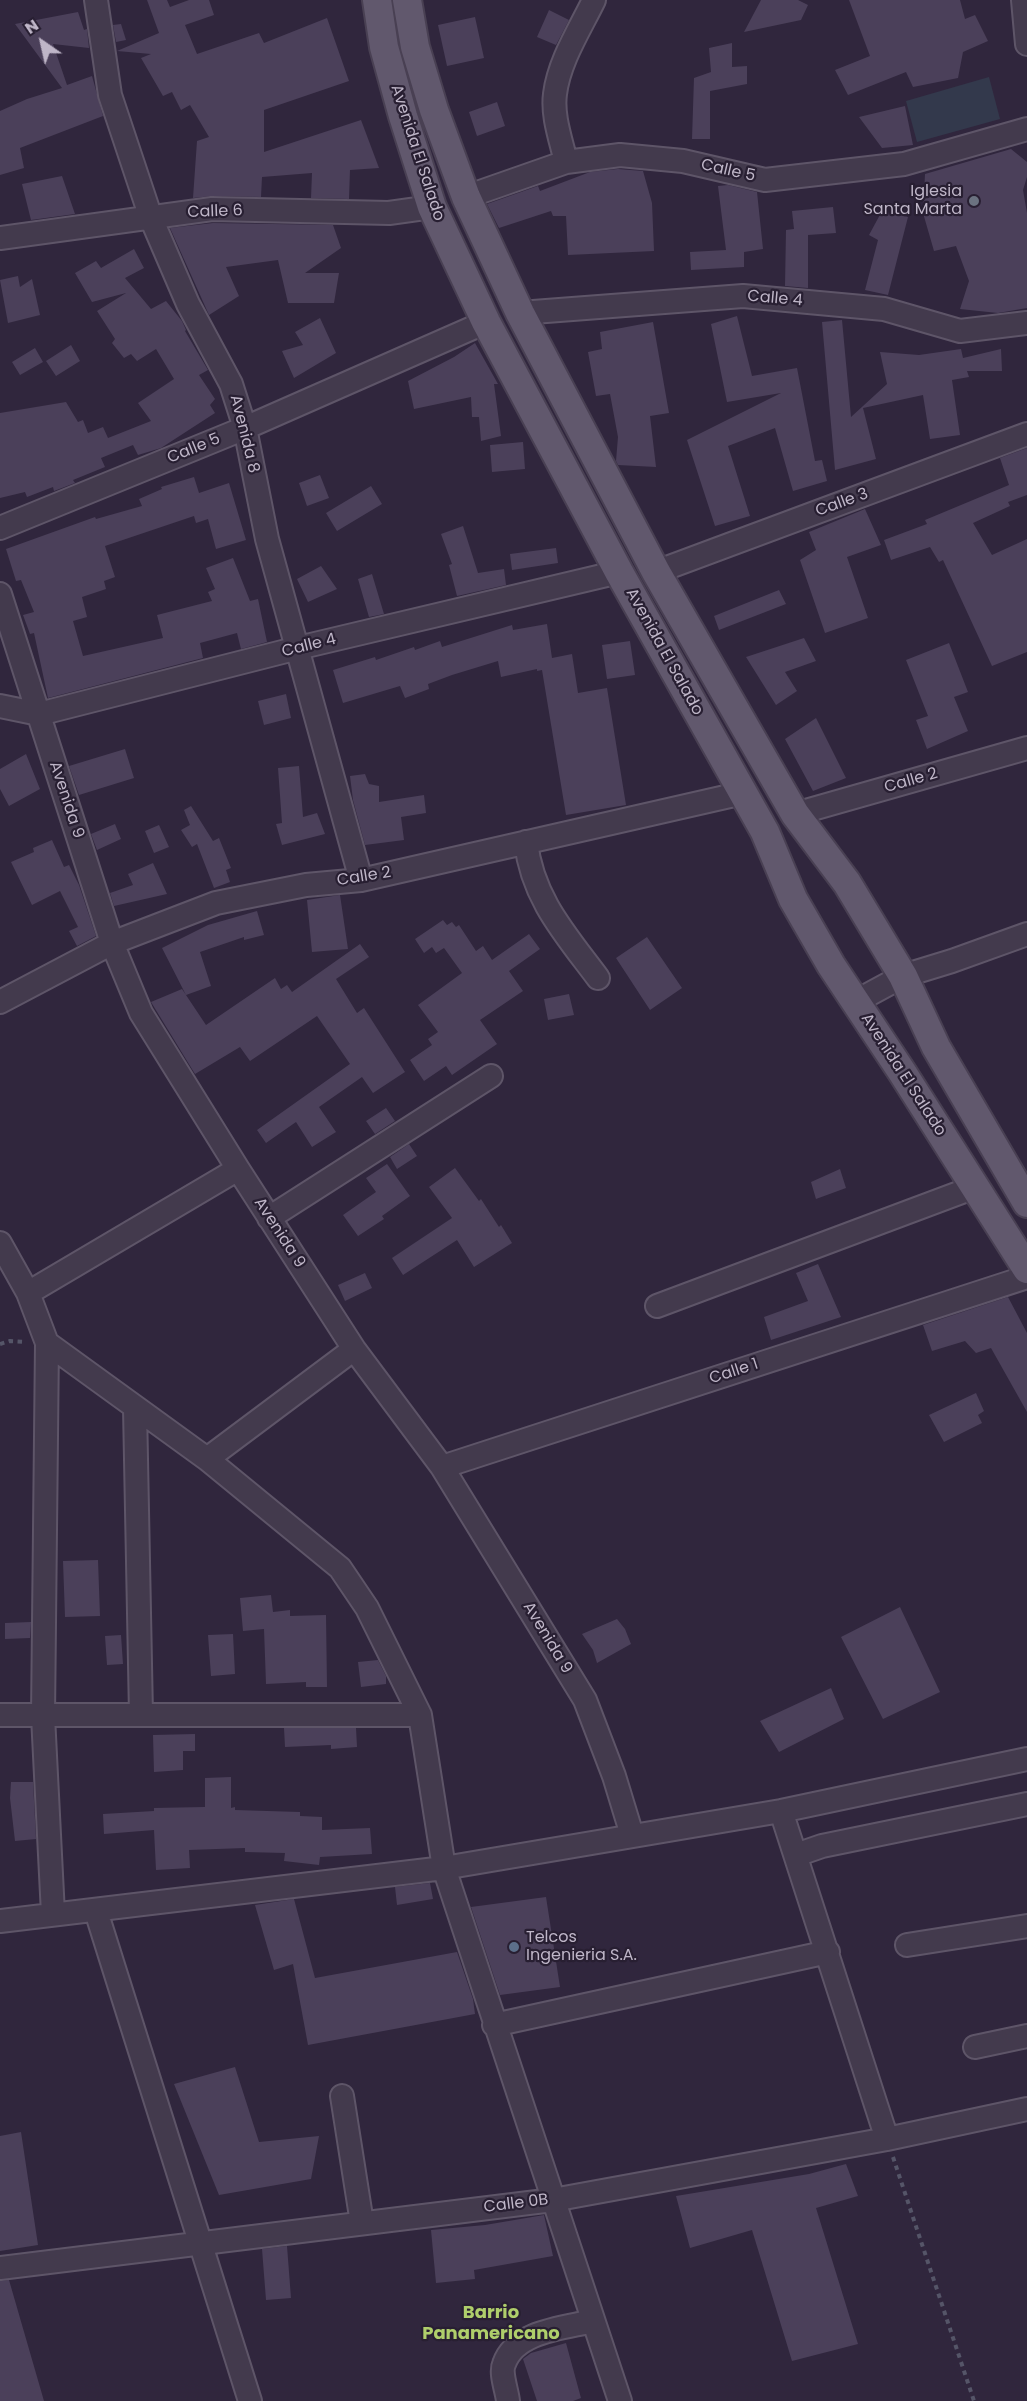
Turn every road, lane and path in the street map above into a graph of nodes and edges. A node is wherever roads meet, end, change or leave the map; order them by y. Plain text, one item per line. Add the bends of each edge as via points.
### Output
1 (96, 0) edge
2 (377, 0) edge
3 (407, 0) edge
4 (594, 0) edge
5 (1023, 0) edge
6 (1027, 44) edge
7 (1027, 129) edge
8 (566, 162) junction
9 (466, 197) junction
10 (432, 207) junction
11 (151, 218) junction
12 (0, 238) edge
13 (520, 313) junction
14 (486, 322) junction
15 (1027, 323) edge
16 (245, 428) junction
17 (1027, 435) edge
18 (0, 528) edge
19 (619, 572) junction
20 (656, 572) junction
21 (0, 594) edge
22 (298, 648) junction
23 (0, 706) edge
24 (39, 714) junction
25 (1027, 748) edge
26 (743, 793) junction
27 (795, 814) junction
28 (526, 842) junction
29 (362, 880) junction
30 (1027, 934) edge
31 (112, 943) junction
32 (903, 976) junction
33 (598, 978) dead end
34 (0, 1002) edge
35 (855, 1002) junction
36 (491, 1076) dead end
37 (238, 1169) junction
38 (975, 1187) junction
39 (1027, 1203) edge
40 (269, 1218) junction
41 (0, 1244) edge
42 (1027, 1269) edge
43 (1027, 1277) edge
44 (28, 1293) junction
45 (657, 1306) dead end
46 (47, 1343) junction
47 (354, 1348) junction
48 (135, 1408) junction
49 (207, 1459) junction
50 (442, 1467) junction
51 (420, 1714) junction
52 (0, 1715) edge
53 (141, 1715) junction
54 (43, 1716) junction
55 (1027, 1759) edge
56 (1027, 1804) edge
57 (781, 1811) junction
58 (632, 1835) junction
59 (796, 1855) junction
60 (444, 1868) junction
61 (96, 1911) junction
62 (54, 1914) junction
63 (0, 1921) edge
64 (1027, 1926) edge
65 (907, 1945) dead end
66 (828, 1953) junction
67 (495, 2025) junction
68 (1027, 2036) edge
69 (975, 2047) dead end
70 (342, 2096) dead end
71 (1027, 2109) edge
72 (887, 2139) junction
73 (553, 2200) junction
74 (362, 2223) junction
75 (199, 2244) junction
76 (0, 2268) edge
77 (593, 2321) junction
78 (250, 2401) edge
79 (508, 2401) edge
80 (620, 2401) edge
81 (974, 2401) edge

1 - 11 street, Avenida 8 via 110,95
2 - 10 main road, Avenida El Salado via 390,70
3 - 9 main road, Avenida El Salado via 431,99
4 - 8 street via 565,61 555,94 556,119
5 - 6 street
7 - 8 street, Calle 5 via 904,164 765,180 683,161 620,155
8 - 9 street, Calle 5
9 - 13 main road, Avenida El Salado
10 - 11 street, Calle 6 via 389,213 212,209
10 - 14 main road, Avenida El Salado
11 - 12 street, Calle 6
11 - 16 street, Avenida 8 via 188,304 231,384
13 - 15 street, Calle 4 via 743,296 884,309 960,331
13 - 20 main road, Avenida El Salado
14 - 16 street, Calle 5
14 - 19 main road, Avenida El Salado
16 - 18 street, Calle 5
16 - 22 street, Avenida 8 via 267,539
17 - 20 street, Calle 3
19 - 22 street, Calle 4
19 - 26 main road, Avenida El Salado
20 - 27 main road, Avenida El Salado
21 - 24 street, Avenida 9
22 - 24 street, Calle 4
22 - 29 street, Avenida 8
23 - 24 street, Calle 4
24 - 31 street, Avenida 9
25 - 27 street, Calle 2
26 - 28 street, Calle 2
26 - 35 main road, Avenida El Salado via 794,899
27 - 32 main road, Avenida El Salado via 847,883
28 - 29 street, Calle 2
28 - 33 street via 528,865 546,907
29 - 31 street, Calle 2 via 306,885 216,903
30 - 32 street
31 - 34 street, Calle 2
31 - 37 street, Avenida 9 via 141,1013
32 - 35 street
32 - 39 main road, Avenida El Salado via 936,1047
35 - 38 main road, Avenida El Salado
36 - 40 street
37 - 40 street, Avenida 9
37 - 44 street
38 - 42 main road, Avenida El Salado
38 - 45 street
40 - 47 street, Avenida 9
41 - 44 street
43 - 50 street, Calle 1
44 - 46 street
46 - 48 street
46 - 54 street
47 - 49 street
47 - 50 street, Avenida 9
48 - 49 street
48 - 53 street
49 - 51 street via 340,1568 367,1608
50 - 58 street, Avenida 9 via 585,1700
51 - 53 street
51 - 60 street
52 - 54 street
53 - 54 street
54 - 62 street
55 - 57 street
56 - 59 street via 822,1846
57 - 58 street
57 - 59 street
58 - 60 street
59 - 66 street
60 - 61 street
60 - 67 street
61 - 62 street
61 - 75 street
62 - 63 street
64 - 65 street
66 - 67 street
66 - 72 street
67 - 73 street
68 - 69 street
70 - 74 street
71 - 72 street, Calle 0B
72 - 73 street, Calle 0B
72 - 81 path
73 - 74 street, Calle 0B
73 - 77 street
74 - 75 street, Calle 0B
75 - 76 street, Calle 0B
75 - 78 street
77 - 79 street via 530,2337 514,2347 502,2366
77 - 80 street

